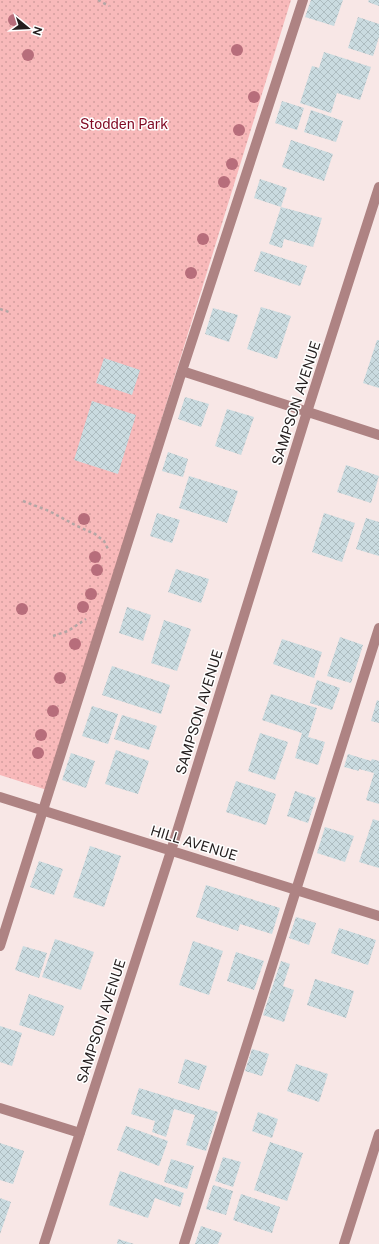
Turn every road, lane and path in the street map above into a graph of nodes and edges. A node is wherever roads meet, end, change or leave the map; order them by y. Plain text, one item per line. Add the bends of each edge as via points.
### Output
1 (98, 0) edge
2 (303, 0) edge
3 (109, 6) dead end
4 (379, 188) edge
5 (0, 309) edge
6 (9, 312) dead end
7 (182, 370) junction
8 (307, 412) junction
9 (379, 435) edge
10 (23, 501) dead end
11 (110, 552) dead end
12 (88, 617) dead end
13 (379, 628) edge
14 (54, 636) dead end
15 (0, 797) edge
16 (43, 812) junction
17 (171, 851) junction
18 (297, 890) junction
19 (379, 916) edge
20 (0, 946) edge
21 (0, 1108) edge
22 (80, 1133) junction
23 (379, 1134) edge
24 (44, 1244) edge
25 (184, 1244) edge
26 (344, 1244) edge

1 - 3 path
2 - 7 street
4 - 8 street, SAMPSON AVENUE
5 - 6 path
7 - 8 street
7 - 16 street
8 - 9 street
8 - 17 street, SAMPSON AVENUE
10 - 11 path via 95,534 104,541
12 - 14 path via 68,631
13 - 18 street
15 - 16 street, HILL AVENUE
16 - 17 street, HILL AVENUE
16 - 20 street
17 - 18 street, HILL AVENUE
17 - 22 street, SAMPSON AVENUE
18 - 19 street, HILL AVENUE
18 - 25 street
21 - 22 street
22 - 24 street, SAMPSON AVENUE
23 - 26 street

